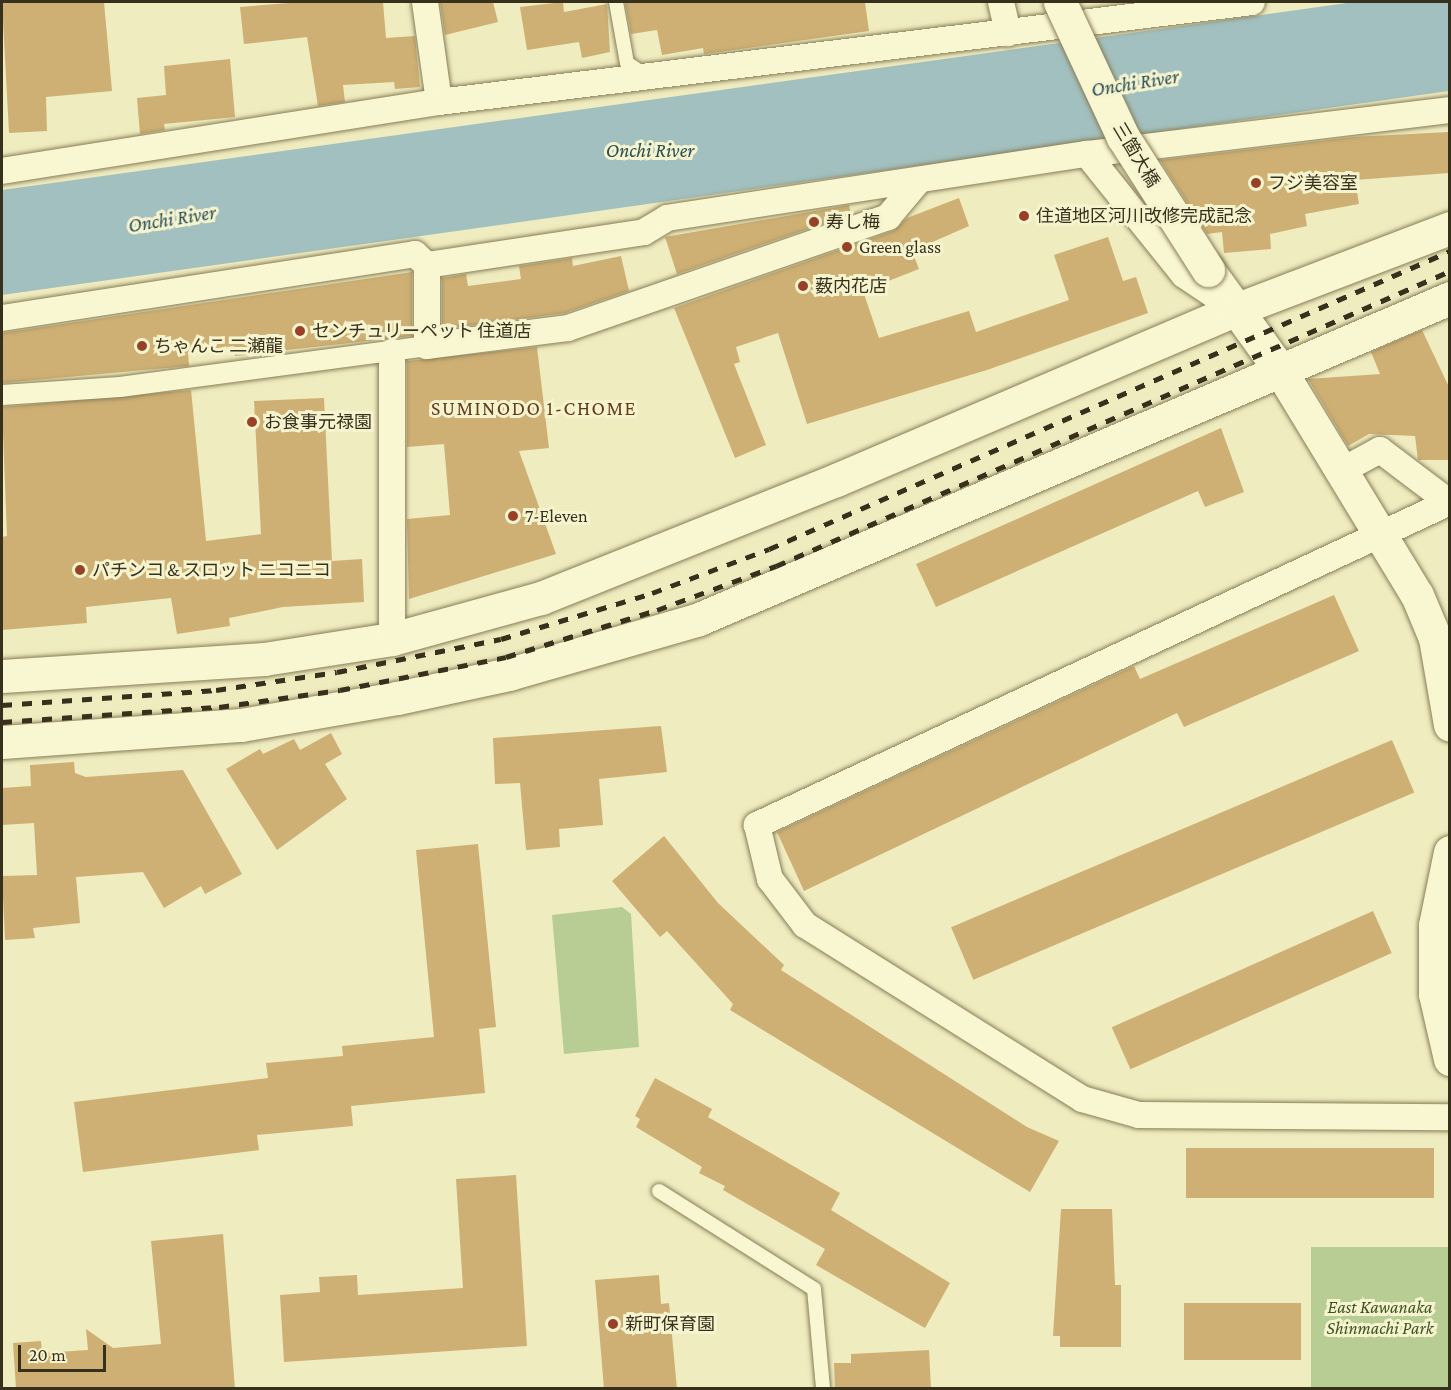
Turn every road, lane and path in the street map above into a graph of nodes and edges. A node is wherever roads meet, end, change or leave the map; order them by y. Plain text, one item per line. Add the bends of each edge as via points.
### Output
1 (425, 2) edge
2 (616, 2) edge
3 (1001, 2) edge
4 (1060, 2) edge
5 (1252, 2) edge
6 (1083, 12) edge
7 (1008, 33) junction
8 (649, 78) junction
9 (439, 102) junction
10 (1449, 110) edge
11 (1087, 154) junction
12 (2, 171) edge
13 (919, 180) junction
14 (1449, 228) edge
15 (427, 265) junction
16 (1449, 298) edge
17 (1235, 310) junction
18 (2, 318) edge
19 (427, 346) junction
20 (392, 352) junction
21 (1280, 370) junction
22 (2, 395) edge
23 (1343, 470) junction
24 (1449, 503) edge
25 (1383, 536) junction
26 (392, 639) junction
27 (2, 676) edge
28 (1449, 725) edge
29 (2, 742) edge
30 (1449, 852) edge
31 (1449, 1059) edge
32 (1449, 1117) edge
33 (659, 1191) dead end
34 (823, 1389) edge

1 - 9 street
2 - 8 lane via 627,63
3 - 7 street
4 - 17 street, 三箇大橋, bridge via 1123,137
5 - 6 street
6 - 7 street
7 - 8 street
8 - 9 street
9 - 12 street
10 - 11 street
11 - 13 street
11 - 17 street via 1184,275
13 - 15 street via 667,219 645,232
13 - 19 street via 888,217 681,293 568,328
14 - 17 street
15 - 18 street via 415,254
15 - 19 street
16 - 21 street
17 - 21 street, 三箇大橋
17 - 26 street via 836,480 541,598
19 - 20 street
20 - 22 street via 120,387
20 - 26 street
21 - 23 street, 三箇大橋
21 - 29 street via 699,619 509,674 241,725
23 - 24 street via 1380,450
23 - 25 street, 三箇大橋
24 - 25 street
25 - 28 street, 三箇大橋 via 1435,638
25 - 32 street via 757,825 770,879 805,925 1082,1099 1139,1115
26 - 27 street via 264,659
30 - 31 street via 1435,926 1435,994
33 - 34 lane via 814,1289

